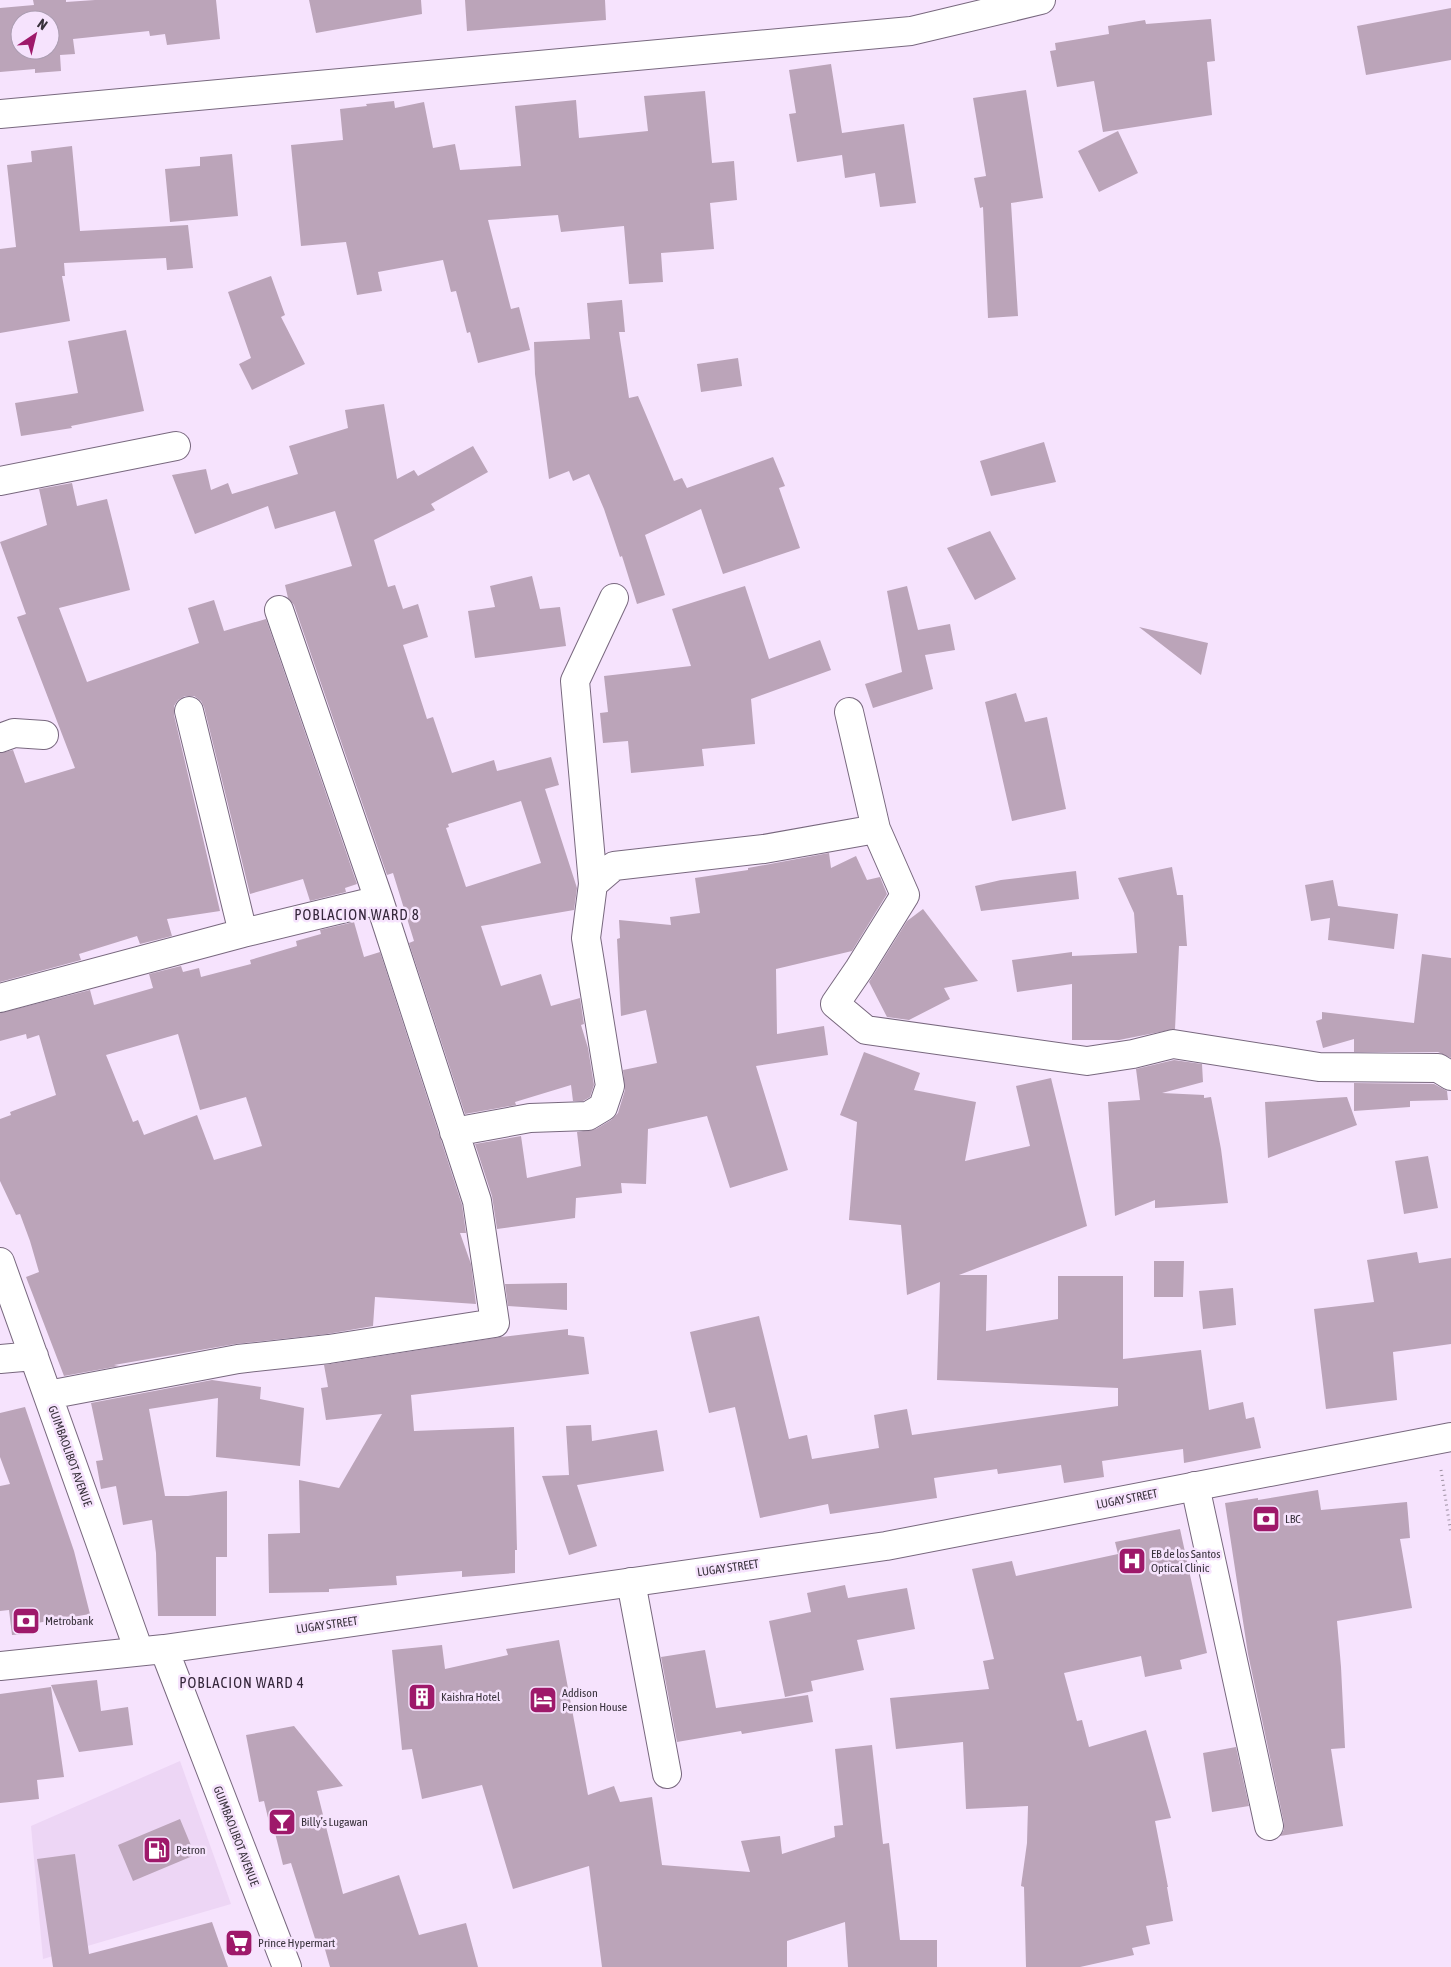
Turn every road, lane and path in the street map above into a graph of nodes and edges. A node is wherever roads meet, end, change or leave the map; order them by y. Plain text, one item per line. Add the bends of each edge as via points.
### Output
1 (1041, 0) edge
2 (0, 114) edge
3 (176, 446) dead end
4 (0, 481) edge
5 (614, 598) dead end
6 (279, 610) dead end
7 (189, 712) dead end
8 (849, 712) dead end
9 (44, 735) dead end
10 (0, 738) edge
11 (876, 829) junction
12 (593, 884) junction
13 (380, 900) junction
14 (243, 933) junction
15 (0, 998) edge
16 (1451, 1076) edge
17 (454, 1132) junction
18 (0, 1262) edge
19 (34, 1356) junction
20 (0, 1359) edge
21 (48, 1395) junction
22 (1444, 1439) edge
23 (1195, 1486) junction
24 (1451, 1534) edge
25 (632, 1582) junction
26 (152, 1650) junction
27 (0, 1666) edge
28 (667, 1774) dead end
29 (1268, 1826) dead end
30 (287, 1967) edge

1 - 2 street via 910,31
3 - 4 street
5 - 12 street via 576,681
6 - 13 street
7 - 14 street
8 - 11 street
9 - 10 street via 14,734
11 - 12 street via 764,849 614,866
11 - 16 street via 904,895 835,1004 866,1030 1087,1062 1173,1044 1319,1067 1438,1068
12 - 17 street via 586,938 610,1086 603,1107 588,1116 530,1118
13 - 14 street
13 - 17 street
14 - 15 street
17 - 21 street via 477,1201 495,1323 329,1349 238,1359
18 - 19 street, GUIMBAOLIBOT AVENUE
19 - 20 street
19 - 21 street, GUIMBAOLIBOT AVENUE
21 - 26 street, GUIMBAOLIBOT AVENUE
22 - 23 street, LUGAY STREET
22 - 24 path
23 - 25 street, LUGAY STREET via 886,1546
23 - 29 street
25 - 26 street, LUGAY STREET
25 - 28 street
26 - 27 street, LUGAY STREET
26 - 30 street, GUIMBAOLIBOT AVENUE

